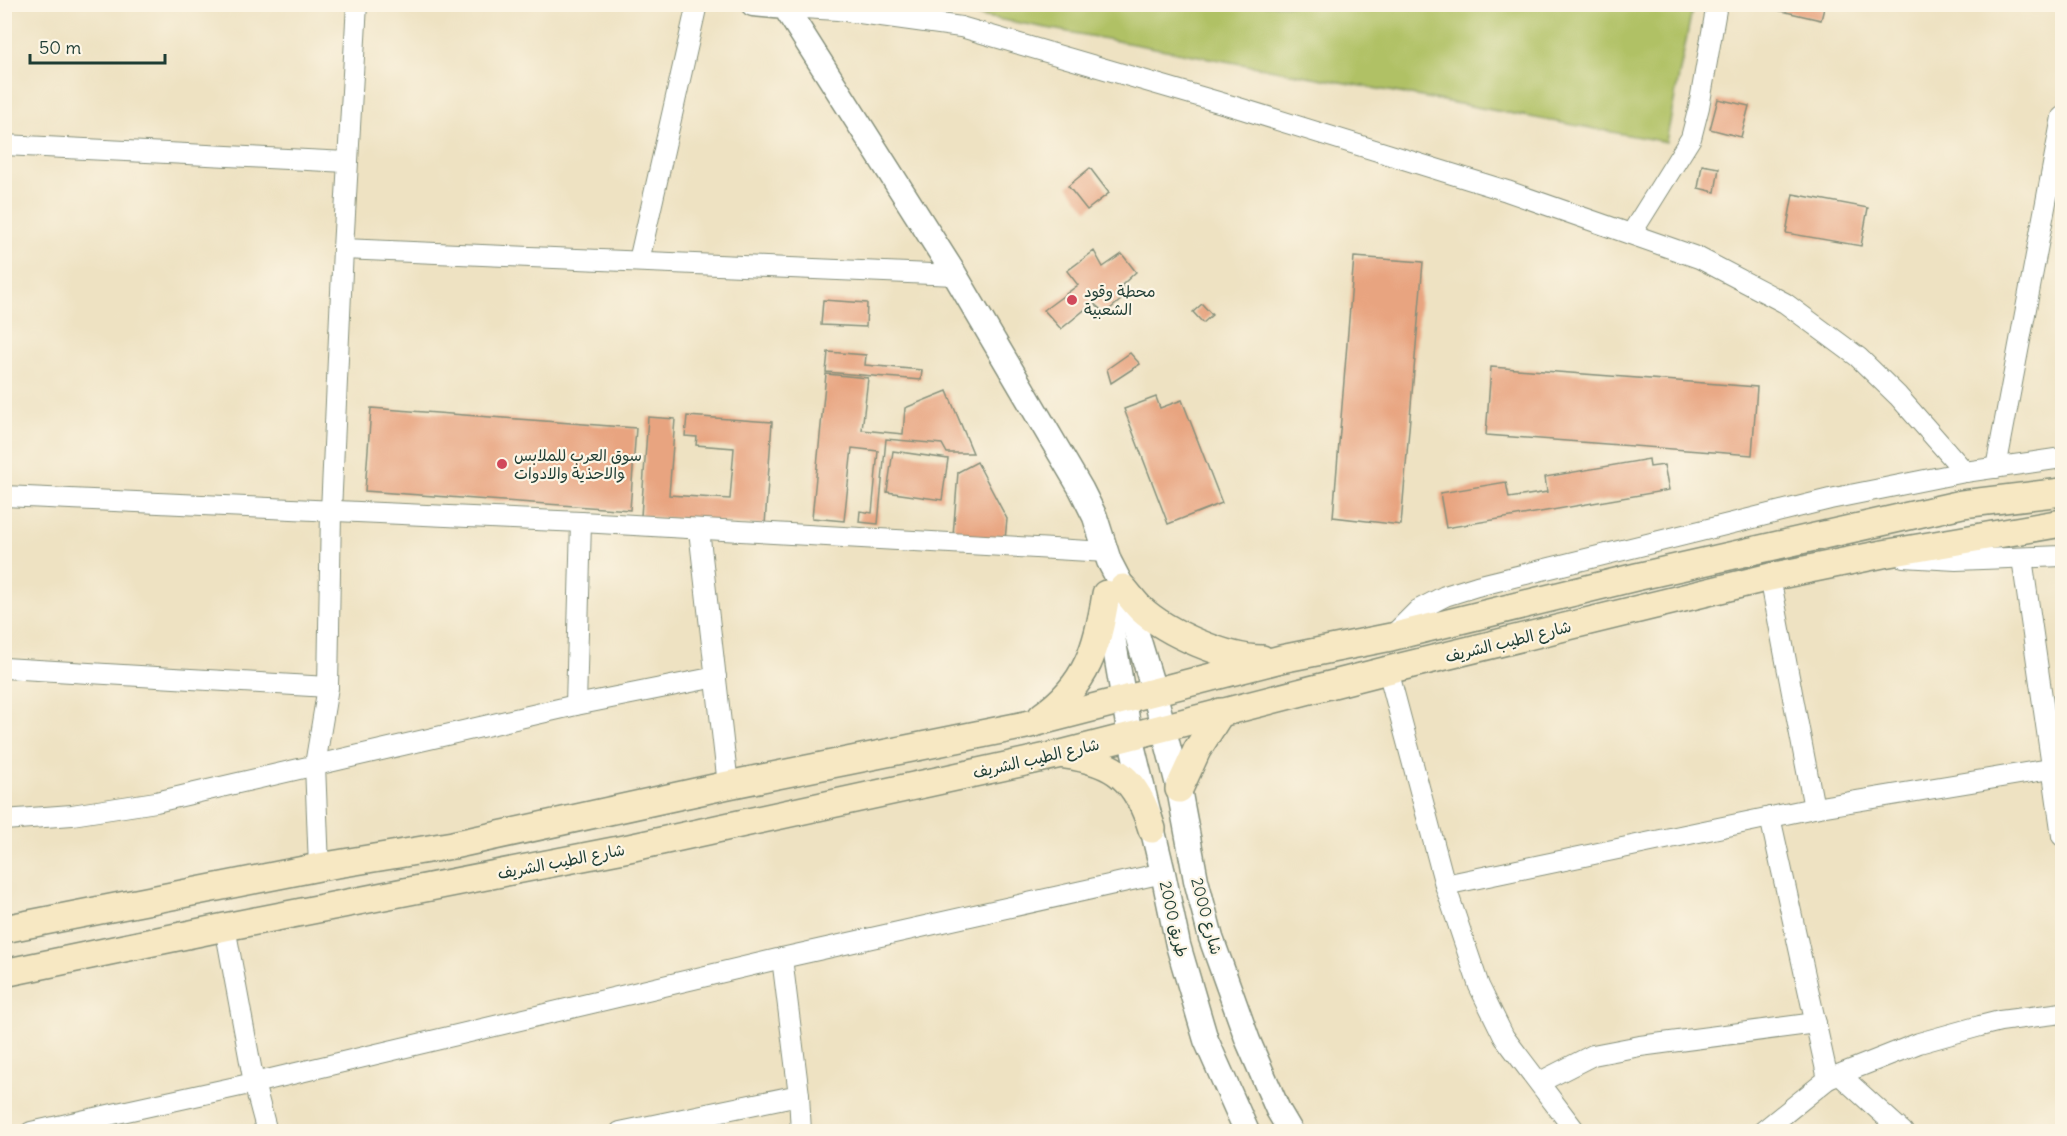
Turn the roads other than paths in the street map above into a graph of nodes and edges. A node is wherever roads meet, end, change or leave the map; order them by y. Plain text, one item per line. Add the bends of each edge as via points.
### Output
1 (357, 4) edge
2 (697, 4) edge
3 (1717, 4) edge
4 (769, 5) edge
5 (2062, 117) edge
6 (4, 145) edge
7 (347, 162) junction
8 (1631, 234) junction
9 (343, 249) junction
10 (639, 261) junction
11 (955, 275) junction
12 (2062, 458) edge
13 (1996, 468) junction
14 (1965, 472) junction
15 (2062, 492) edge
16 (4, 496) edge
17 (331, 511) junction
18 (580, 522) junction
19 (2062, 523) edge
20 (699, 530) junction
21 (1883, 554) junction
22 (1108, 556) junction
23 (2062, 556) edge
24 (2022, 558) junction
25 (1770, 577) junction
26 (1114, 591) junction
27 (1391, 637) junction
28 (1281, 659) junction
29 (4, 668) edge
30 (1388, 670) junction
31 (716, 677) junction
32 (328, 687) junction
33 (1154, 691) junction
34 (1122, 699) junction
35 (576, 705) junction
36 (1221, 712) junction
37 (1026, 725) junction
38 (1163, 728) junction
39 (1130, 736) junction
40 (1061, 754) junction
41 (315, 765) junction
42 (2057, 768) edge
43 (728, 785) junction
44 (1179, 789) junction
45 (1814, 808) junction
46 (1770, 817) junction
47 (4, 820) edge
48 (1152, 829) junction
49 (2062, 836) edge
50 (319, 867) junction
51 (1163, 873) junction
52 (1445, 885) junction
53 (5, 924) edge
54 (225, 927) junction
55 (782, 958) junction
56 (4, 973) edge
57 (2062, 1013) edge
58 (1816, 1023) junction
59 (1834, 1077) junction
60 (1540, 1082) junction
61 (254, 1083) junction
62 (799, 1095) junction
63 (31, 1131) edge
64 (267, 1131) edge
65 (620, 1131) edge
66 (801, 1131) edge
67 (1247, 1131) edge
68 (1291, 1131) edge
69 (1576, 1131) edge
70 (1762, 1131) edge
71 (1903, 1131) edge

1 - 7 street
2 - 10 street
3 - 8 street via 1691,138
4 - 8 street via 961,27 1239,108
4 - 11 street
5 - 13 street
6 - 7 street
7 - 9 street
8 - 14 street via 1699,258 1785,303 1858,357
9 - 10 street
9 - 17 street
10 - 11 street
11 - 22 street via 1081,489
12 - 13 street
13 - 14 street
14 - 27 street via 1830,499 1477,586 1418,610
15 - 27 main road, شارع الطيب الشريف via 1962,504
16 - 17 street
17 - 18 street
17 - 32 street
18 - 20 street
18 - 35 street
19 - 21 main road, شارع الطيب الشريف
20 - 22 street
20 - 31 street
21 - 24 street via 1921,559
21 - 25 main road, شارع الطيب الشريف
22 - 26 street
23 - 24 street
24 - 42 street
25 - 30 main road, شارع الطيب الشريف
25 - 45 street
26 - 28 main road via 1199,643 1236,657
26 - 33 street, شارع 2000
26 - 34 street, طريق 2000
26 - 37 main road via 1084,673 1057,706
27 - 28 main road, شارع الطيب الشريف
28 - 33 main road, شارع الطيب الشريف
29 - 32 street
30 - 36 main road, شارع الطيب الشريف
30 - 52 street
31 - 35 street
31 - 43 street
32 - 41 street
33 - 34 main road, شارع الطيب الشريف
33 - 38 street, شارع 2000
34 - 37 main road, شارع الطيب الشريف
34 - 39 street, طريق 2000
35 - 41 street
36 - 38 main road, شارع الطيب الشريف
36 - 44 main road
37 - 43 main road, شارع الطيب الشريف
38 - 39 main road, شارع الطيب الشريف
38 - 44 street, شارع 2000
39 - 40 main road, شارع الطيب الشريف
39 - 48 street, طريق 2000
40 - 48 main road via 1087,758 1124,778 1145,804
40 - 54 main road, شارع الطيب الشريف via 629,848
41 - 47 street via 156,802 72,815
41 - 50 street
42 - 45 street
42 - 49 street
43 - 50 main road, شارع الطيب الشريف via 453,845
44 - 68 street, شارع 2000 via 1211,938 1248,1041
45 - 46 street
46 - 52 street
46 - 58 street
48 - 51 street, طريق 2000
50 - 53 main road, شارع الطيب الشريف
51 - 55 street
51 - 67 street, طريق 2000 via 1178,945 1206,1040
52 - 60 street via 1479,986 1504,1037
54 - 56 main road, شارع الطيب الشريف
54 - 61 street
55 - 61 street
55 - 62 street
57 - 59 street via 1980,1026 1919,1044
58 - 59 street
58 - 60 street via 1593,1055
59 - 70 street
59 - 71 street
60 - 69 street
61 - 63 street
61 - 64 street
62 - 65 street
62 - 66 street

